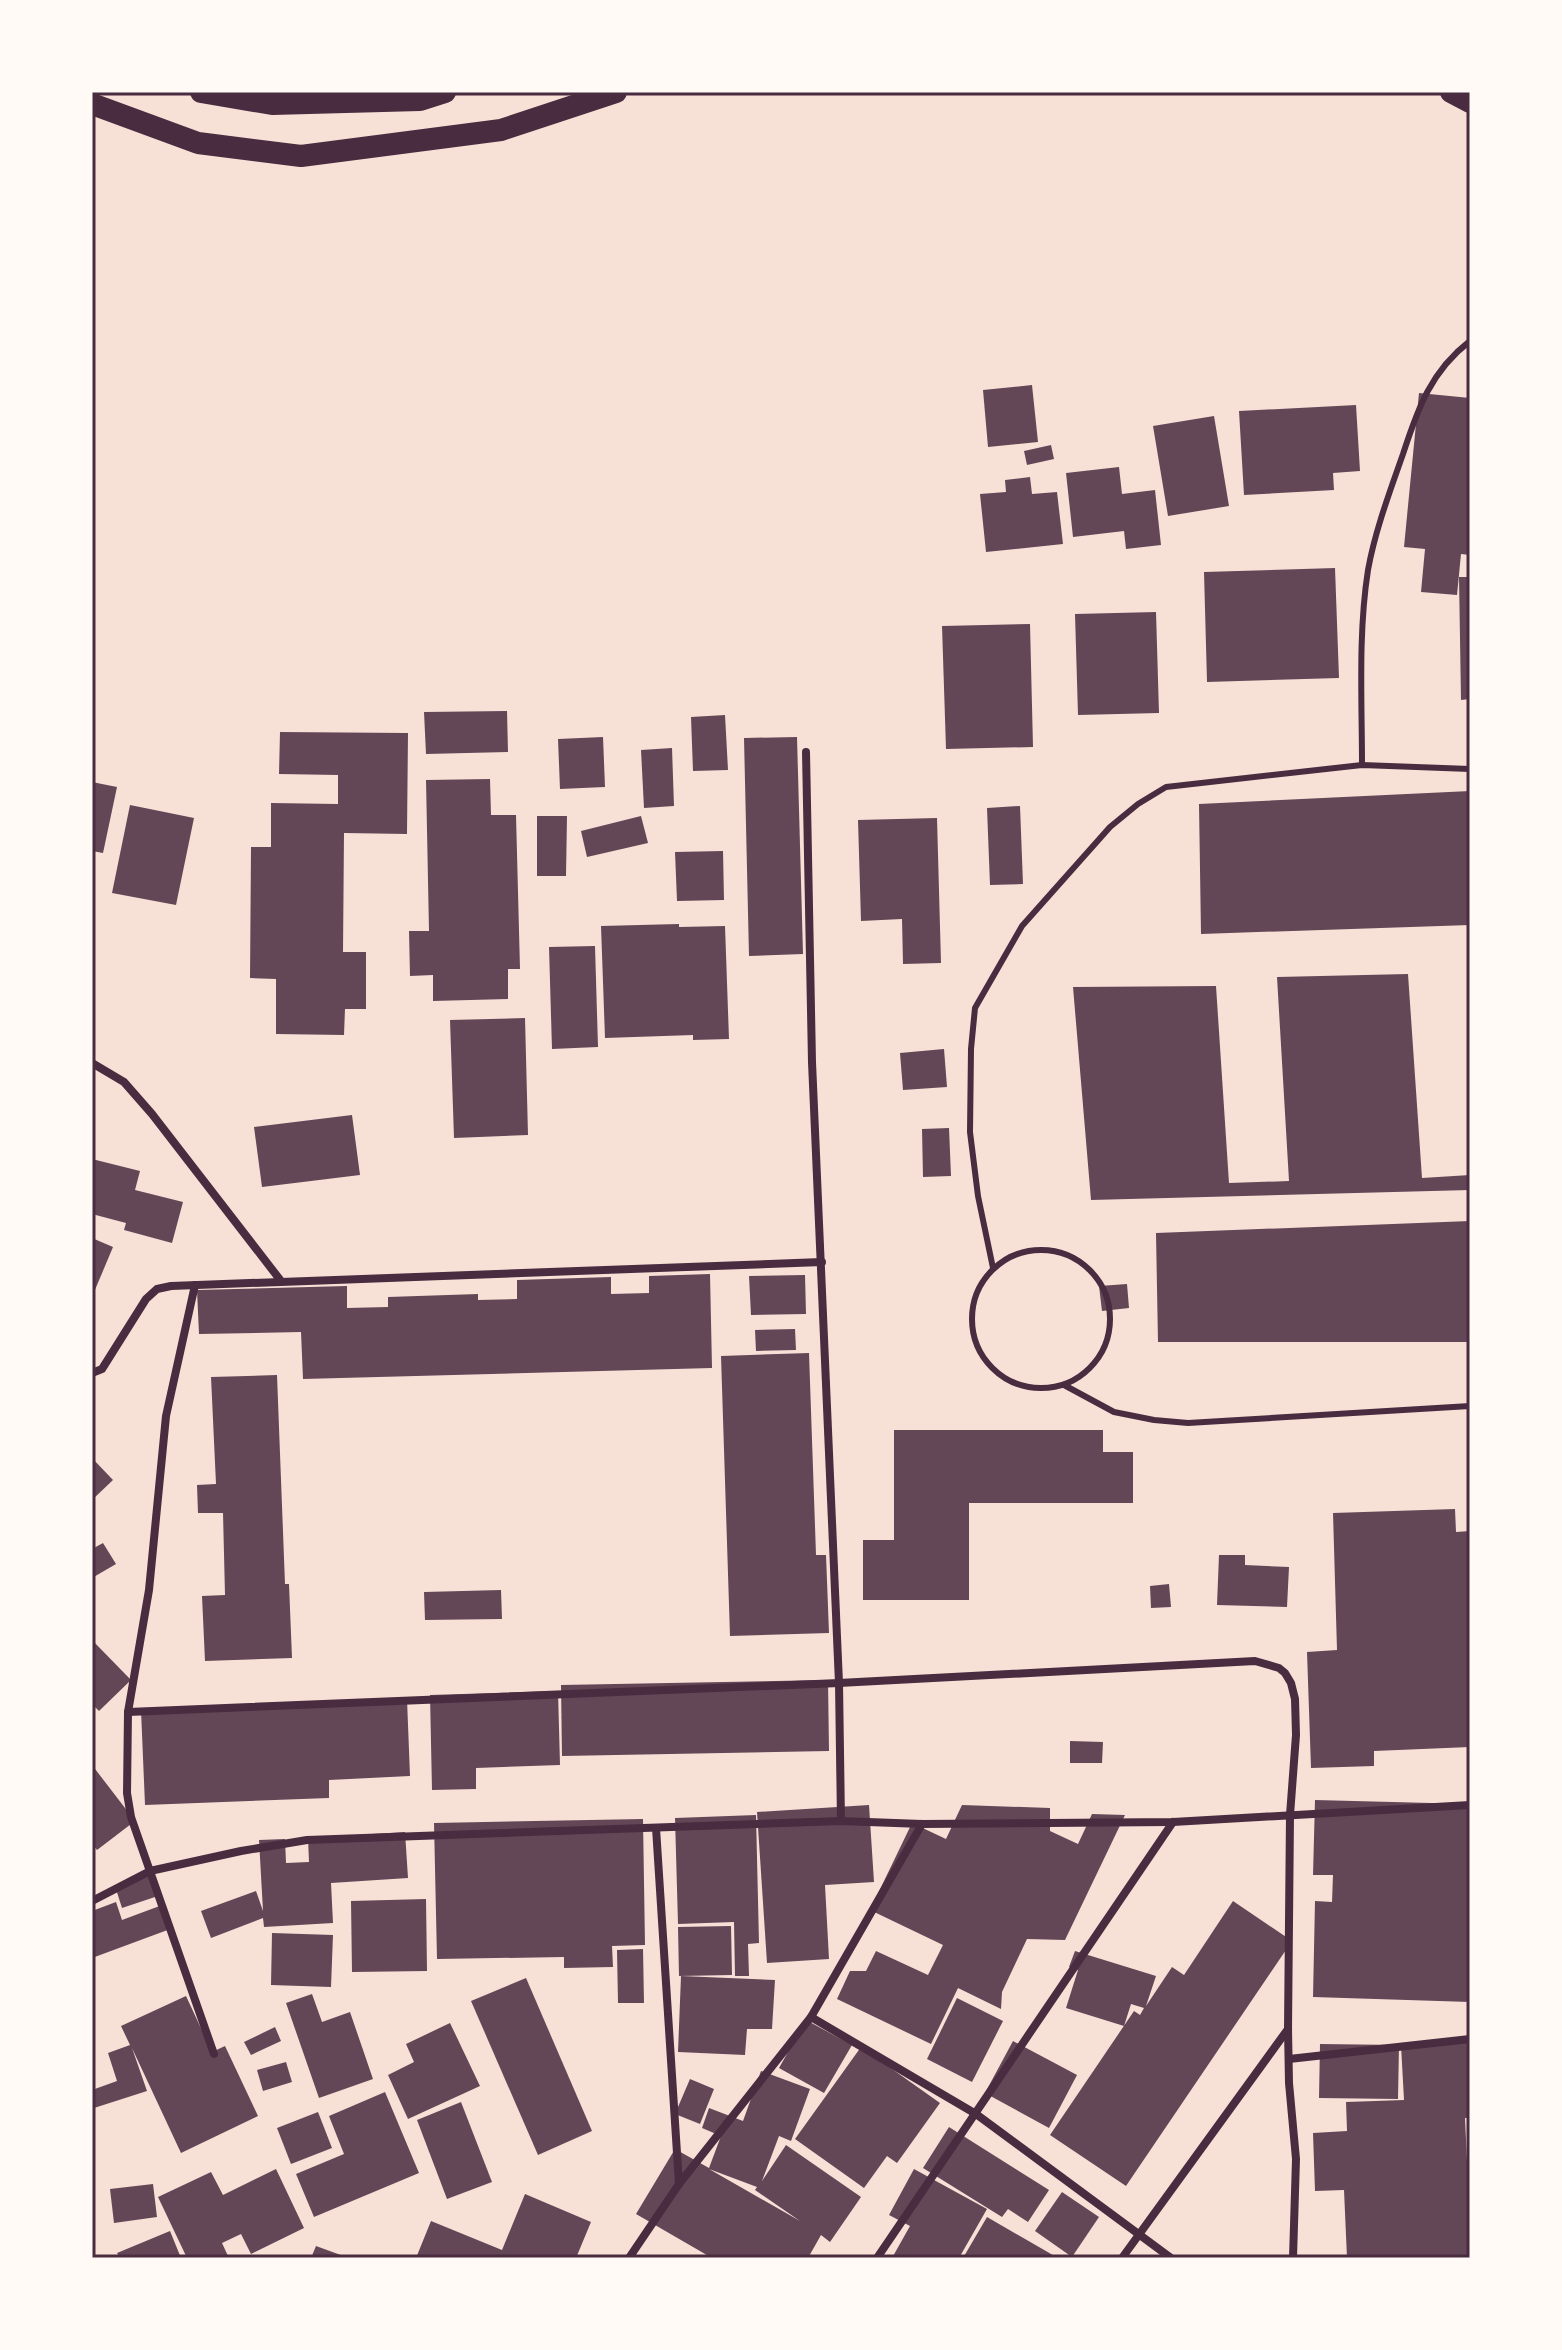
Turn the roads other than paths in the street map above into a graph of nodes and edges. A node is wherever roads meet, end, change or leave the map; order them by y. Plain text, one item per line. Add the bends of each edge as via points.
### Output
1 (201, 92) edge
2 (445, 92) edge
3 (616, 92) edge
4 (1451, 92) edge
5 (1470, 102) edge
6 (92, 104) edge
7 (1470, 341) edge
8 (806, 752) dead end
9 (1362, 765) junction
10 (1470, 769) edge
11 (92, 1063) edge
12 (822, 1262) junction
13 (993, 1268) junction
14 (281, 1281) junction
15 (195, 1285) junction
16 (92, 1373) edge
17 (1064, 1385) junction
18 (1470, 1406) edge
19 (839, 1683) junction
20 (128, 1712) junction
21 (1470, 1805) edge
22 (1290, 1815) junction
23 (841, 1821) junction
24 (1173, 1822) junction
25 (922, 1824) junction
26 (656, 1828) junction
27 (150, 1871) junction
28 (92, 1901) edge
29 (811, 2017) junction
30 (1288, 2029) junction
31 (1470, 2039) edge
32 (214, 2054) dead end
33 (1289, 2059) junction
34 (976, 2114) junction
35 (679, 2184) junction
36 (1140, 2233) junction
37 (629, 2258) edge
38 (877, 2258) edge
39 (1122, 2258) edge
40 (1171, 2258) edge
41 (1293, 2258) edge

1 - 2 highway via 272,104 420,100
3 - 6 highway via 501,130 301,156 198,143
4 - 5 highway
7 - 9 lane via 1449,357 1414,419 1368,570 1361,649
8 - 12 street
9 - 10 lane
9 - 13 lane via 1166,787 1110,827 1022,926 975,1008 971,1049 970,1132
11 - 14 street via 124,1082 152,1114
12 - 14 street
12 - 19 street
13 - 17 lane via 971,1307 978,1350 992,1369 1018,1384
13 - 17 lane via 1028,1249 1072,1255 1088,1266 1107,1293 1112,1320 1103,1352 1091,1368
14 - 15 street
15 - 16 street via 157,1289 102,1369
15 - 20 street via 166,1416 149,1590
17 - 18 lane via 1114,1412 1188,1423
19 - 20 street
19 - 22 street via 1267,1664 1285,1673 1295,1699
19 - 23 street
20 - 27 street via 127,1793
21 - 22 street
22 - 24 street
22 - 30 street
23 - 25 street
23 - 26 street
24 - 25 street
24 - 34 street
25 - 29 street
26 - 27 street via 307,1840
26 - 35 street
27 - 28 street
27 - 32 street
29 - 34 street
29 - 35 street
30 - 33 street
30 - 36 street
31 - 33 street
33 - 41 street via 1296,2159
34 - 36 street
34 - 38 street
35 - 37 street
36 - 39 street
36 - 40 street

